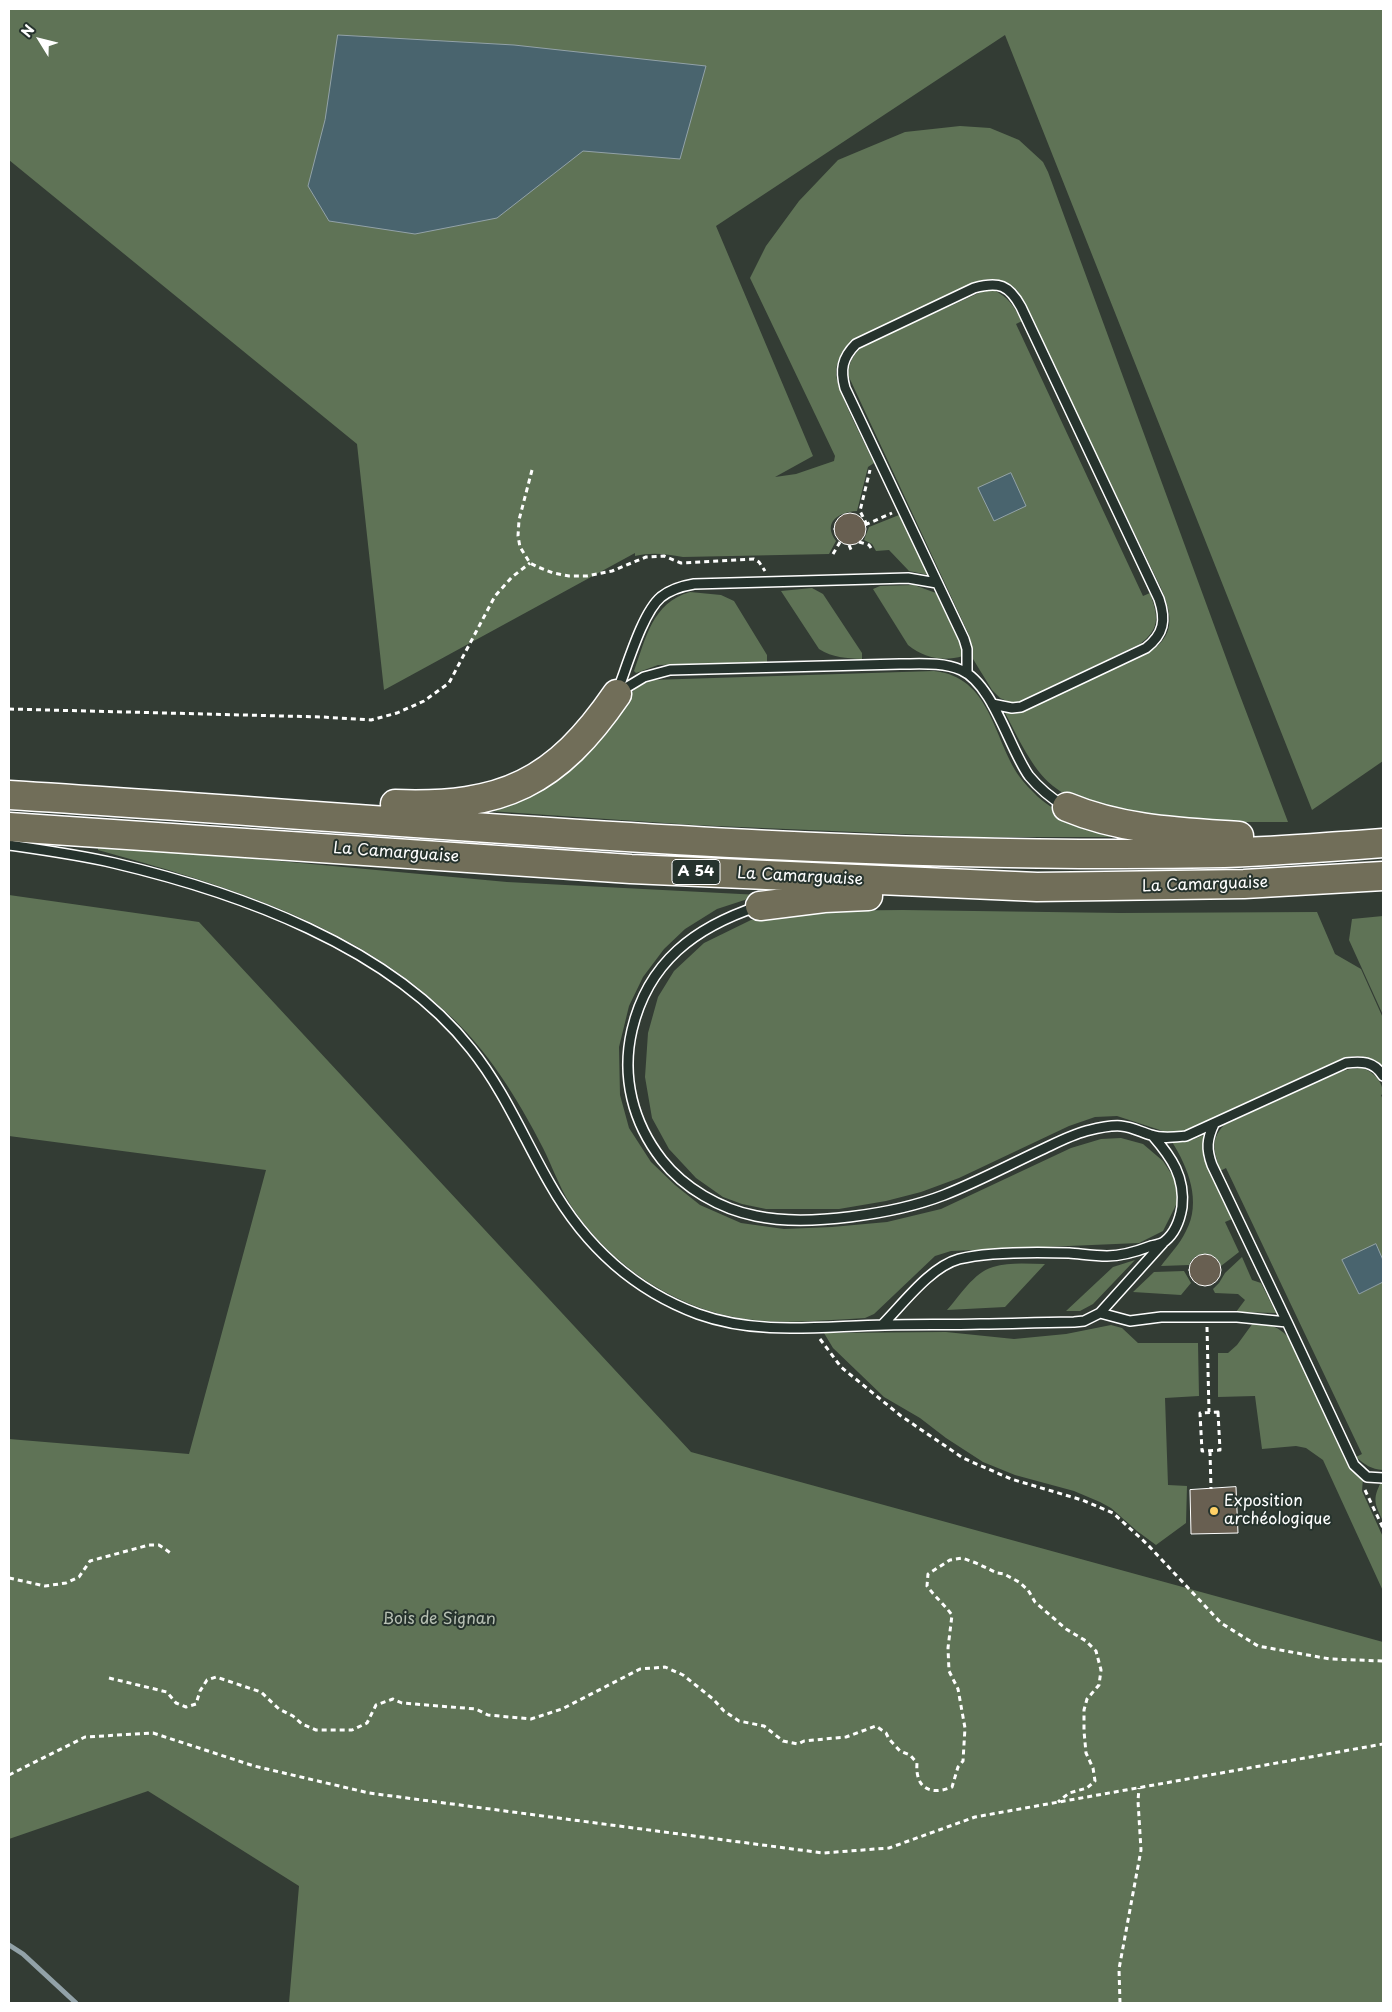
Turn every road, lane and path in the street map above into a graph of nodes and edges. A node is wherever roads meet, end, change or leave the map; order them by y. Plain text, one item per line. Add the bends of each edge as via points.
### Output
1 (881, 463) junction
2 (532, 470) dead end
3 (902, 508) junction
4 (840, 542) dead end
5 (859, 542) dead end
6 (849, 545) dead end
7 (874, 551) dead end
8 (852, 552) dead end
9 (833, 554) dead end
10 (530, 563) junction
11 (771, 582) junction
12 (937, 583) junction
13 (967, 673) junction
14 (617, 694) junction
15 (992, 704) junction
16 (9, 709) edge
17 (9, 795) edge
18 (48, 798) junction
19 (1066, 807) joint
20 (9, 827) edge
21 (1383, 833) edge
22 (1383, 844) edge
23 (9, 845) edge
24 (1383, 876) edge
25 (1037, 887) junction
26 (760, 906) joint
27 (1383, 1076) edge
28 (1214, 1124) junction
29 (1153, 1136) junction
30 (1165, 1242) junction
31 (1100, 1313) junction
32 (1207, 1317) junction
33 (1287, 1322) junction
34 (882, 1325) junction
35 (812, 1329) junction
36 (1209, 1412) junction
37 (1210, 1451) junction
38 (1368, 1477) junction
39 (1383, 1478) edge
40 (1211, 1488) dead end
41 (1383, 1528) edge
42 (172, 1554) dead end
43 (9, 1578) edge
44 (1383, 1662) edge
45 (109, 1678) dead end
46 (1383, 1744) edge
47 (9, 1775) edge
48 (1139, 1788) junction
49 (1058, 1802) junction
50 (1120, 2003) edge

1 - 3 lane
1 - 3 path via 871,469 860,512 866,525
1 - 15 lane via 842,378 842,365 850,350 863,340 974,288 993,284 1007,289 1021,307 1159,599 1164,624 1157,639 1146,648 1030,702 1012,708
2 - 10 path via 518,536 520,547
3 - 12 lane
4 - 9 path
5 - 7 path via 869,545
6 - 8 path
10 - 11 path via 553,573 587,576 612,571 646,557 664,556 681,563 754,559
10 - 16 path via 495,596 449,683 424,701 397,713 371,720
11 - 12 lane via 908,578
11 - 14 lane via 694,584 677,587 661,597 649,611
12 - 13 lane via 964,639
13 - 14 lane via 950,667 900,664 670,670 644,677
13 - 15 lane
14 - 18 highway via 581,741 557,764 513,790 473,801 417,805 190,795
15 - 19 lane via 1030,776
17 - 18 highway, La Camarguaise / A 54
18 - 22 highway, La Camarguaise / A 54 via 888,851 1146,854
19 - 21 highway via 1092,818 1168,832 1245,836
20 - 25 highway, La Camarguaise / A 54 via 631,869
23 - 35 lane via 112,862 185,882 288,920 365,959 428,1005 469,1046 504,1097 570,1216 601,1254 656,1294 699,1314 748,1327
24 - 25 highway, La Camarguaise / A 54 via 1244,884
25 - 26 highway via 824,898
26 - 29 lane via 735,914 681,946 655,976 641,1003 631,1035 629,1087 638,1122 653,1149 679,1178 697,1191 734,1210 756,1216 784,1219 866,1214 943,1195 1078,1133 1104,1126 1119,1126
27 - 28 lane via 1371,1064 1346,1062
28 - 29 lane via 1186,1136
28 - 33 lane via 1207,1148 1210,1160
29 - 30 lane via 1175,1164 1182,1186 1179,1218
30 - 31 lane
30 - 34 lane via 1109,1256 1068,1253 958,1259 940,1267
31 - 32 lane via 1130,1320
31 - 34 lane via 1074,1322
32 - 33 lane via 1237,1316
32 - 36 path
33 - 38 lane via 1354,1465
34 - 35 lane
35 - 44 path via 841,1367 902,1416 963,1458 1010,1479 1082,1500 1113,1513 1221,1623 1258,1646 1330,1659
36 - 37 path via 1200,1413 1202,1451
36 - 37 path via 1218,1412 1220,1450
37 - 40 path
38 - 39 lane
38 - 41 path via 1364,1488
42 - 43 path via 159,1545 140,1547 90,1561 79,1577 66,1583 45,1586
45 - 49 path via 166,1692 176,1703 186,1707 196,1704 207,1680 216,1677 262,1692 279,1709 316,1730 352,1730 367,1723 376,1705 394,1699 402,1703 476,1709 488,1715 532,1719 562,1709 640,1669 665,1667 683,1675 739,1721 764,1726 783,1741 798,1744 846,1737 876,1726 900,1751 910,1755 916,1763 916,1773 922,1785 929,1790 942,1791 952,1787 958,1767 964,1761 964,1728 958,1689 949,1671 952,1615 927,1586 928,1574 950,1560 962,1558 1019,1582 1035,1602 1096,1651 1101,1670 1099,1685 1087,1700 1084,1710 1086,1753 1094,1768 1095,1781
46 - 48 path
47 - 49 path via 85,1737 153,1733 254,1766 369,1793 824,1853 889,1848 975,1818
48 - 49 path
48 - 50 path via 1141,1850 1120,1969

